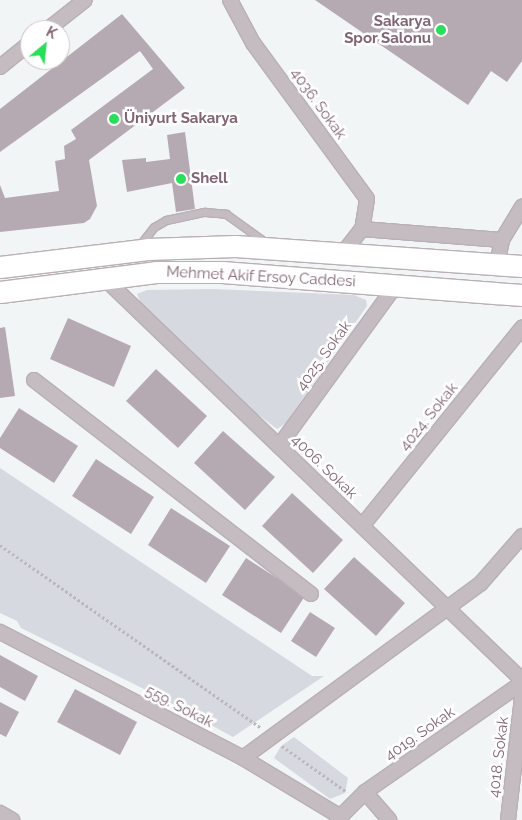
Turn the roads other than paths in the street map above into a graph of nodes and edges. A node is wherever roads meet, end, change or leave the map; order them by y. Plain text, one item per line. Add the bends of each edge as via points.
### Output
1 (85, 0) edge
2 (230, 0) edge
3 (60, 20) edge
4 (20, 51) edge
5 (0, 67) edge
6 (522, 207) edge
7 (362, 229) junction
8 (502, 240) junction
9 (275, 249) junction
10 (135, 250) junction
11 (343, 253) junction
12 (497, 264) junction
13 (522, 266) edge
14 (0, 267) edge
15 (103, 277) junction
16 (396, 285) junction
17 (0, 292) edge
18 (522, 295) edge
19 (522, 328) edge
20 (516, 345) edge
21 (34, 380) dead end
22 (279, 446) junction
23 (362, 526) junction
24 (522, 536) edge
25 (310, 594) dead end
26 (448, 609) junction
27 (0, 632) edge
28 (522, 682) edge
29 (522, 698) edge
30 (242, 758) junction
31 (365, 792) junction
32 (0, 813) edge
33 (338, 818) edge
34 (12, 820) edge
35 (389, 820) edge
36 (508, 820) edge

1 - 3 street
2 - 7 street, 4036. Sokak via 253,43 367,199
4 - 5 street
6 - 8 street
7 - 8 street
7 - 11 street
8 - 12 street
9 - 10 main road, Mehmet Akif Ersoy Caddesi via 236,246
9 - 10 lane via 226,214 204,212 166,220 154,228
9 - 11 main road, Mehmet Akif Ersoy Caddesi
10 - 14 main road, Mehmet Akif Ersoy Caddesi
11 - 12 main road, Mehmet Akif Ersoy Caddesi
12 - 13 main road, Mehmet Akif Ersoy Caddesi
15 - 16 main road, Mehmet Akif Ersoy Caddesi via 156,272 222,272
15 - 17 main road, Mehmet Akif Ersoy Caddesi
15 - 22 street, 4006. Sokak
16 - 18 main road, Mehmet Akif Ersoy Caddesi
16 - 22 street, 4025. Sokak
19 - 20 street, 4024. Sokak
20 - 23 street, 4024. Sokak
21 - 25 street
22 - 23 street, 4006. Sokak
23 - 26 street, 4006. Sokak
24 - 26 street via 481,583
26 - 28 street, 4006. Sokak
26 - 30 street
27 - 30 street, 559. Sokak
28 - 31 street, 4019. Sokak
29 - 36 street, 4018. Sokak
30 - 33 street, 559. Sokak
31 - 33 street, 4019. Sokak
31 - 35 street
32 - 34 street

